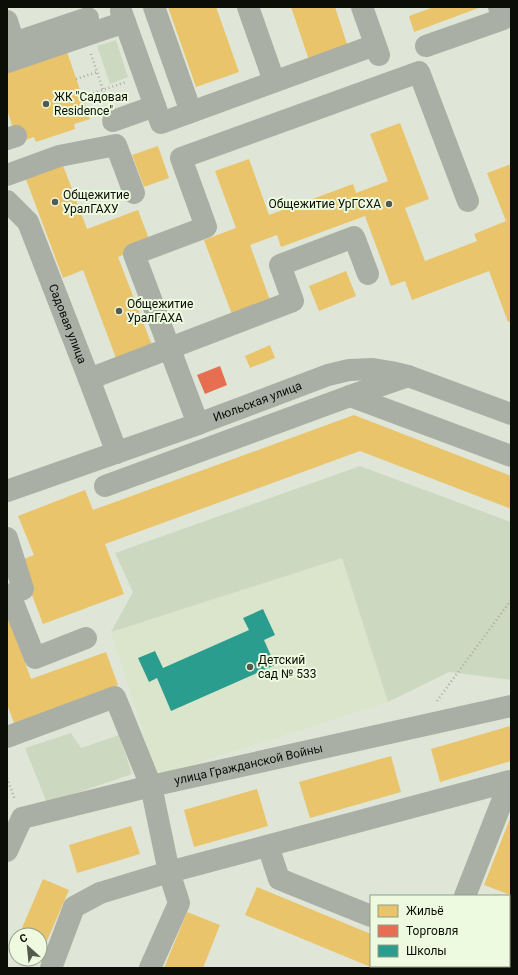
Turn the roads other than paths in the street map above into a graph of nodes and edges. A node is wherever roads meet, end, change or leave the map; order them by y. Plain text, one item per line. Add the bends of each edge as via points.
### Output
1 (154, 7) edge
2 (248, 7) edge
3 (362, 7) edge
4 (499, 7) edge
5 (125, 12) edge
6 (7, 21) edge
7 (86, 27) junction
8 (426, 46) dead end
9 (9, 50) edge
10 (274, 81) junction
11 (155, 106) junction
12 (191, 112) junction
13 (113, 121) road end
14 (7, 175) edge
15 (134, 193) dead end
16 (7, 201) edge
17 (468, 201) dead end
18 (368, 274) dead end
19 (170, 348) junction
20 (408, 376) junction
21 (89, 379) junction
22 (350, 396) junction
23 (511, 414) edge
24 (198, 424) junction
25 (117, 453) junction
26 (511, 456) edge
27 (105, 486) dead end
28 (7, 491) edge
29 (7, 538) edge
30 (86, 638) dead end
31 (511, 706) edge
32 (7, 737) edge
33 (151, 786) junction
34 (268, 846) junction
35 (7, 851) edge
36 (169, 872) junction
37 (465, 895) edge
38 (370, 916) edge
39 (51, 968) edge
40 (150, 968) edge

1 - 12 street
2 - 10 street
3 - 10 street via 377,50
4 - 8 street via 503,19
5 - 7 street
5 - 11 street
6 - 9 street
7 - 9 street
7 - 9 street via 46,54
10 - 12 street
11 - 12 street via 161,123
11 - 13 street
14 - 15 street via 59,156 116,145
16 - 21 street, Садовая улица via 28,222
17 - 19 street via 419,72 181,158 206,227 134,254
18 - 19 street via 354,237 280,266 294,301
19 - 21 street
19 - 24 street
20 - 22 street
20 - 23 street, Июльская улица
20 - 24 street, Июльская улица via 373,369 349,370 328,375
21 - 25 street, Садовая улица
22 - 26 street
22 - 27 street
24 - 25 street, Июльская улица
25 - 28 street, Июльская улица
29 - 30 street via 23,589 10,595 35,658
31 - 33 street, улица Гражданской Войны
32 - 33 street via 115,697
33 - 35 street, улица Гражданской Войны via 22,818
33 - 36 street
34 - 36 street
34 - 37 street via 510,781
34 - 38 street via 279,879
36 - 39 street via 100,893 74,907
36 - 40 street via 179,903

